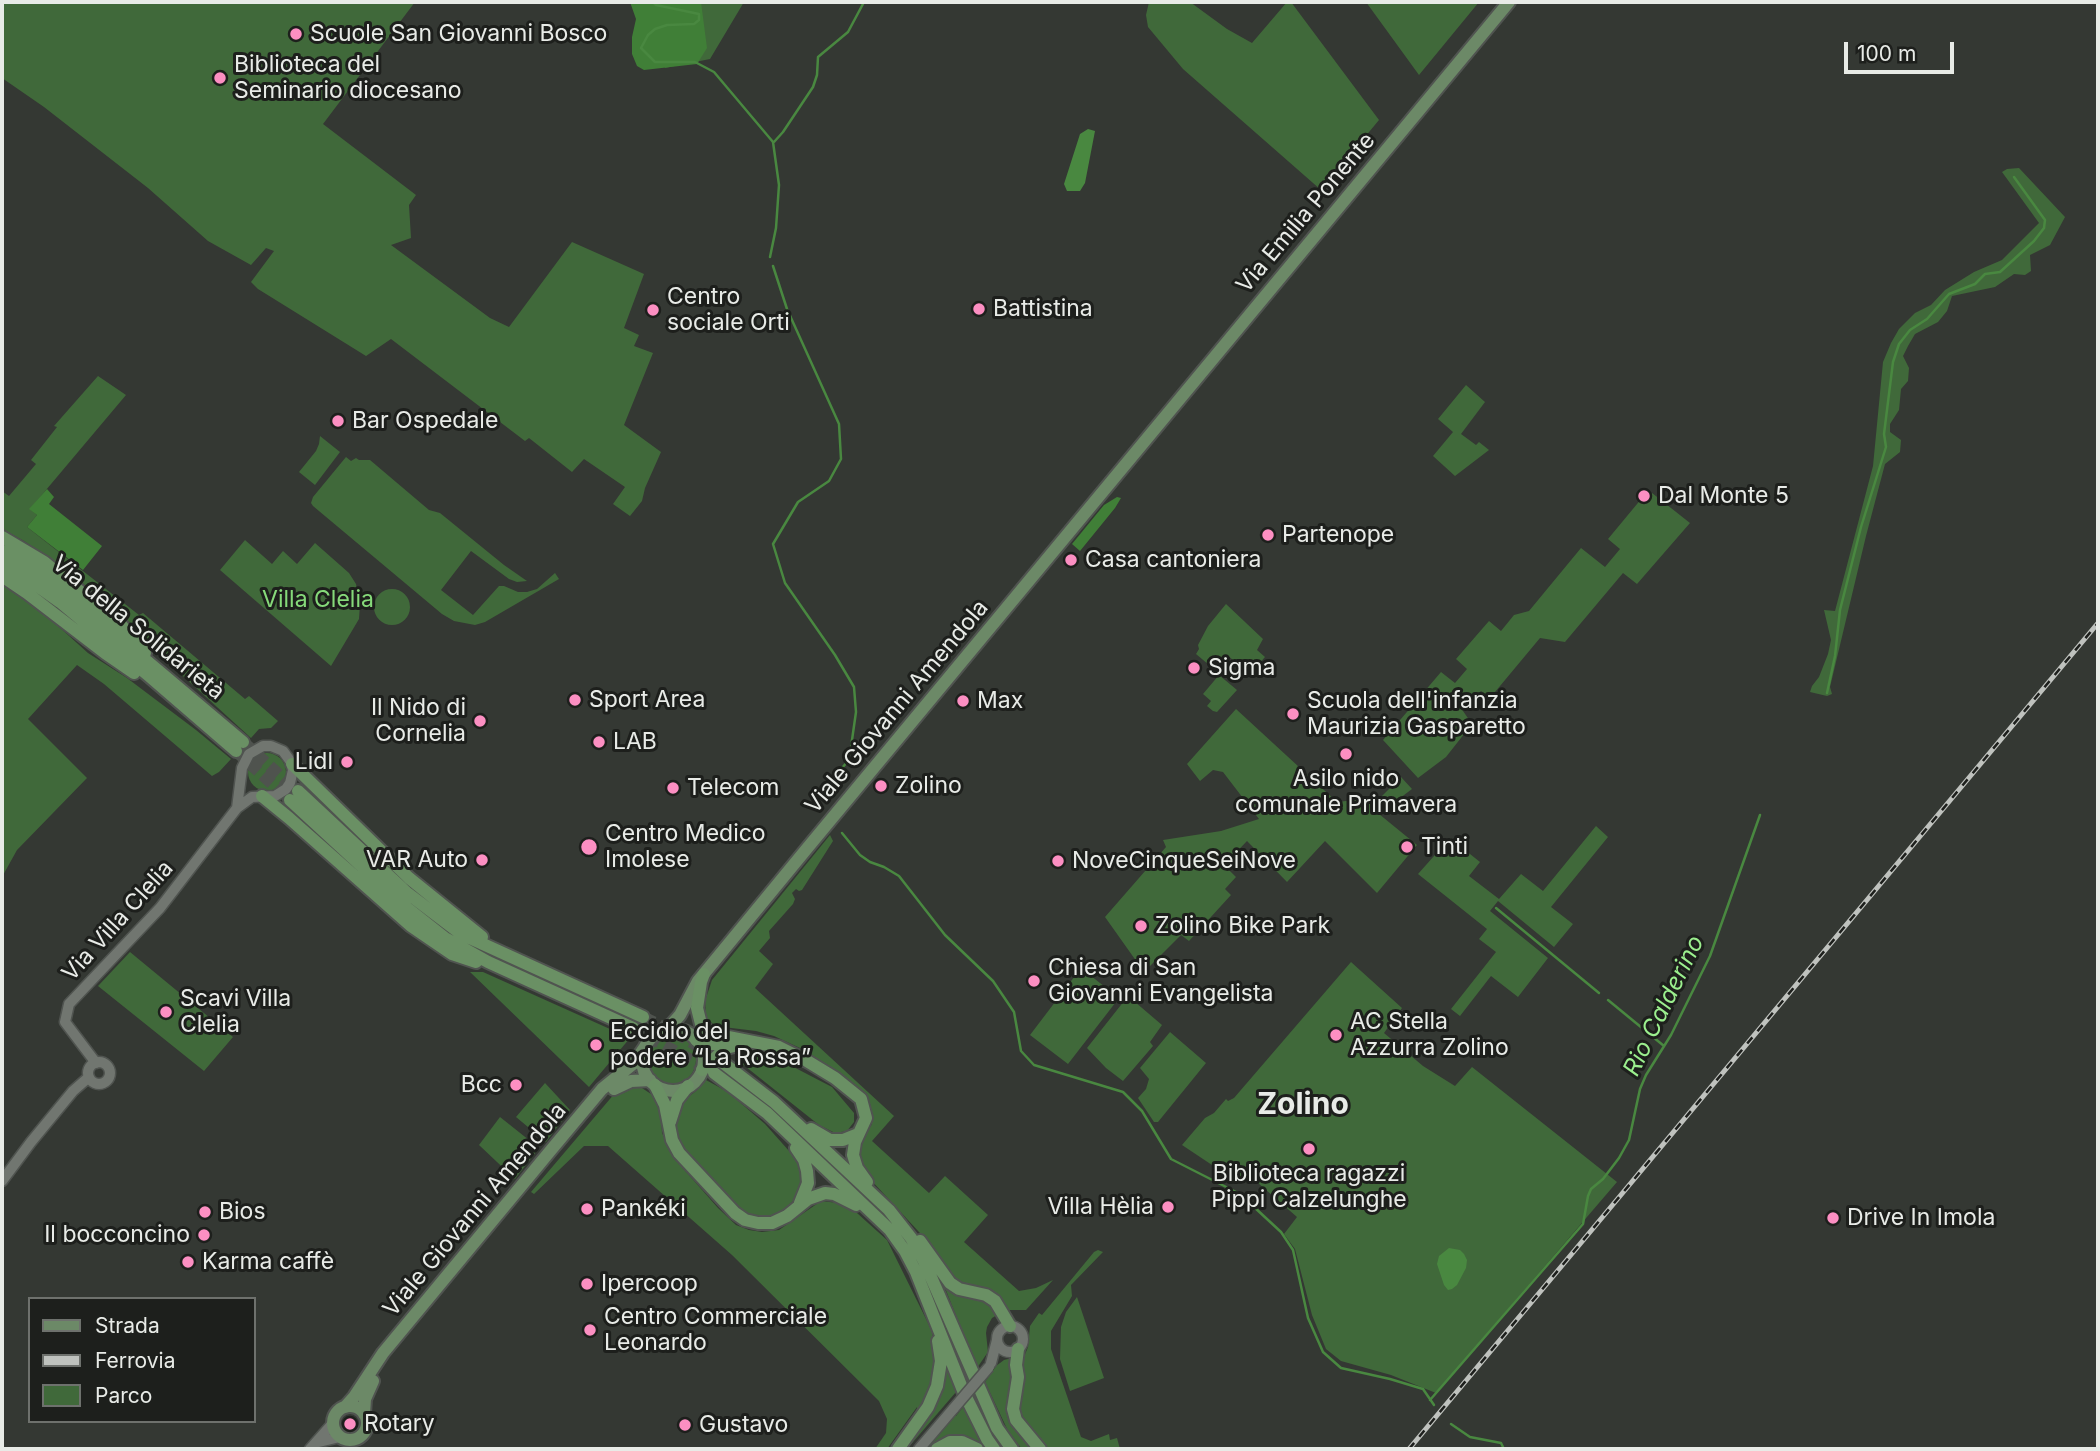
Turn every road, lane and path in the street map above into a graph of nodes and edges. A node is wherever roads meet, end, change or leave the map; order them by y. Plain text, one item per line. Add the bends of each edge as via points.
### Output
1 (1509, 2) edge
2 (1136, 452) joint
3 (2, 537) edge
4 (2, 551) edge
5 (2, 564) edge
6 (2, 576) edge
7 (160, 673) junction
8 (183, 705) junction
9 (292, 764) junction
10 (243, 776) junction
11 (261, 796) junction
12 (237, 808) junction
13 (531, 965) junction
14 (704, 974) junction
15 (520, 976) junction
16 (692, 990) junction
17 (643, 1017) tunnel mouth
18 (632, 1028) tunnel mouth
19 (662, 1031) junction
20 (695, 1038) junction
21 (757, 1042) junction
22 (734, 1045) junction
23 (645, 1047) junction
24 (722, 1062) tunnel mouth
25 (96, 1063) junction
26 (708, 1072) junction
27 (89, 1077) junction
28 (652, 1083) junction
29 (688, 1086) junction
30 (770, 1108) junction
31 (670, 1122) junction
32 (858, 1134) junction
33 (2, 1181) edge
34 (799, 1204) junction
35 (890, 1211) junction
36 (890, 1230) junction
37 (933, 1313) junction
38 (1010, 1325) junction
39 (997, 1339) junction
40 (1013, 1350) junction
41 (990, 1365) junction
42 (345, 1407) junction
43 (364, 1413) junction
44 (333, 1423) junction
45 (366, 1430) junction
46 (344, 1439) junction
47 (313, 1446) edge
48 (361, 1449) edge
49 (369, 1449) edge
50 (898, 1449) edge
51 (919, 1449) edge
52 (937, 1449) edge
53 (977, 1449) edge
54 (994, 1449) edge
55 (1012, 1449) edge
56 (1040, 1449) edge

1 - 2 main road, Via Emilia Ponente
2 - 14 main road, Viale Giovanni Amendola
3 - 7 highway via 44,562 122,626
4 - 7 highway, Via della Solidarietà via 64,592
5 - 8 highway, Via della Solidarietà via 60,602
6 - 8 highway
7 - 8 highway, Via della Solidarietà via 240,747
9 - 10 street, Via Villa Clelia via 283,751 263,746 249,754
9 - 11 street, Via Villa Clelia via 286,789 275,796
9 - 13 highway via 458,920
10 - 11 street via 248,788
10 - 12 street, Via Villa Clelia
11 - 12 street, Via Villa Clelia
11 - 15 highway via 434,944
12 - 25 street, Via Villa Clelia via 160,908 69,1004 65,1022
13 - 15 highway via 461,934 294,795 407,908 445,938
13 - 17 highway
14 - 16 main road, Viale Giovanni Amendola
14 - 21 highway via 697,1008 701,1024 718,1035
15 - 18 highway
16 - 19 main road, Viale Giovanni Amendola via 680,1015
16 - 20 main road via 689,1010
19 - 20 main road via 676,1029
19 - 23 main road
20 - 22 highway
20 - 26 main road
21 - 22 highway
21 - 32 highway via 807,1061 854,1093 866,1118
22 - 26 highway via 719,1053
23 - 28 main road via 642,1064
23 - 42 main road, Viale Giovanni Amendola via 635,1063 602,1089 383,1353
24 - 30 highway
25 - 27 street, Via Villa Clelia via 90,1067
25 - 27 street, Via Villa Clelia via 106,1065 109,1077 98,1084
26 - 29 main road
26 - 30 highway
27 - 33 street, Via Villa Clelia
28 - 29 main road via 668,1090
28 - 31 highway
28 - 43 main road, Viale Giovanni Amendola via 624,1082 607,1094 386,1362 367,1392
29 - 31 highway via 677,1100
30 - 32 highway via 830,1140
30 - 34 highway via 804,1160 807,1183
30 - 35 highway
30 - 36 highway
31 - 34 highway via 679,1153 744,1220 772,1223
32 - 35 highway via 854,1162
34 - 36 highway via 814,1196 834,1194
35 - 38 highway via 916,1236 950,1283 995,1301
35 - 55 highway via 924,1261 997,1428
36 - 37 highway via 916,1272
37 - 50 highway via 941,1361 937,1386
37 - 54 highway via 964,1393
38 - 39 street via 1002,1328
38 - 40 street via 1023,1335 1022,1343
39 - 40 street via 1000,1347
39 - 41 street
40 - 41 street
40 - 56 highway via 1018,1377 1013,1409 1016,1420
41 - 51 street, bridge
42 - 43 main road via 354,1406
42 - 44 main road, Viale Giovanni Amendola
43 - 45 main road, Viale Giovanni Amendola
44 - 46 main road
44 - 47 street, Viale Giovanni Amendola
45 - 46 main road, Viale Giovanni Amendola via 357,1439
45 - 49 main road
46 - 47 street, Viale Giovanni Amendola via 323,1440
46 - 48 main road
52 - 53 highway via 950,1442

